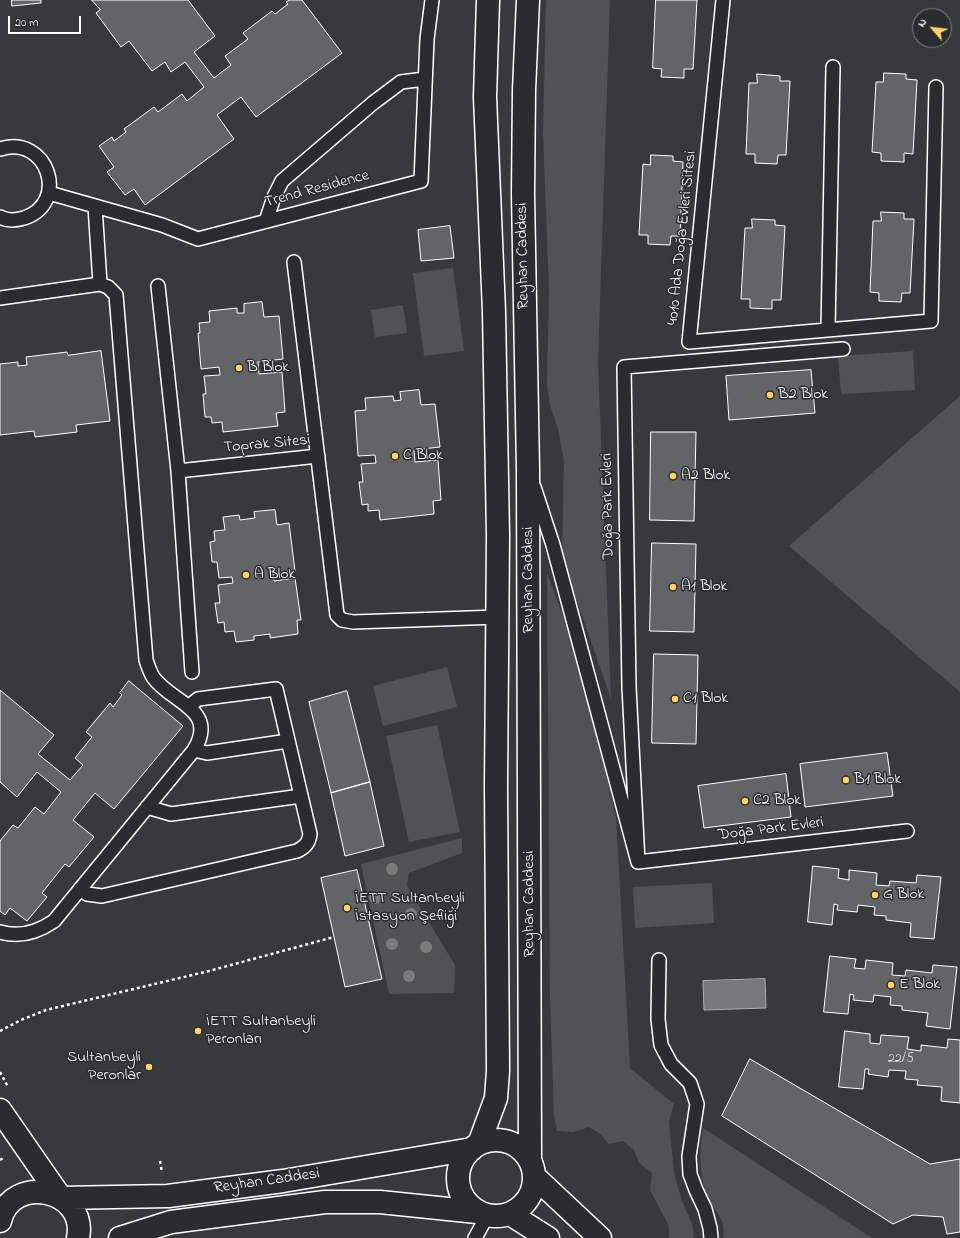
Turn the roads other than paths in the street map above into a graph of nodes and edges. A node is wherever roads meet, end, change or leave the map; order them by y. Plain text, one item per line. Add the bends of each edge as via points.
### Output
1 (432, 0) edge
2 (488, 0) edge
3 (528, 0) edge
4 (723, 0) edge
5 (833, 67) dead end
6 (425, 78) junction
7 (936, 87) dead end
8 (0, 149) edge
9 (49, 193) junction
10 (95, 206) junction
11 (1, 220) edge
12 (266, 221) junction
13 (294, 262) dead end
14 (100, 284) junction
15 (158, 286) dead end
16 (0, 298) edge
17 (828, 329) junction
18 (843, 349) dead end
19 (318, 456) junction
20 (528, 470) junction
21 (178, 471) junction
22 (498, 616) junction
23 (529, 616) junction
24 (192, 672) dead end
25 (188, 707) junction
26 (288, 741) junction
27 (194, 750) junction
28 (301, 796) junction
29 (147, 807) junction
30 (908, 830) dead end
31 (638, 862) junction
32 (80, 889) junction
33 (0, 932) edge
34 (659, 960) dead end
35 (0, 1110) edge
36 (476, 1146) junction
37 (532, 1169) junction
38 (61, 1198) junction
39 (482, 1214) junction
40 (510, 1214) junction
41 (0, 1221) edge
42 (78, 1238) edge
43 (120, 1238) edge
44 (475, 1238) edge
45 (548, 1238) edge
46 (600, 1238) edge
47 (711, 1238) edge

1 - 6 lane, Trend Residence
2 - 22 main road, Reyhan Caddesi via 485,97 494,312
3 - 20 main road, Reyhan Caddesi via 523,194
4 - 17 lane, 4010 Ada Doğa Evleri Sitesi via 690,342
5 - 17 lane
6 - 12 lane via 401,82 373,102 282,181
6 - 12 lane, Trend Residence via 421,181
7 - 17 lane, 4010 Ada Doğa Evleri Sitesi via 931,321
8 - 9 lane via 9,146 24,148 36,154 45,165 50,179
9 - 10 lane, Trend Residence
9 - 11 lane via 42,206 31,216 17,220
10 - 12 lane, Trend Residence via 162,225 198,239
10 - 14 lane
13 - 19 lane
14 - 16 lane
14 - 25 lane via 108,287 116,295 146,660 153,678
15 - 21 lane
18 - 31 lane, Doğa Park Evleri via 624,367 629,687
19 - 21 lane, Toprak Sitesi
19 - 22 lane, Toprak Sitesi via 337,615 342,620 353,622
20 - 23 main road, Reyhan Caddesi
20 - 31 lane via 554,545
21 - 24 lane
22 - 23 main road
22 - 36 main road, Reyhan Caddesi via 498,1071 496,1098
23 - 37 main road, Reyhan Caddesi
25 - 26 lane via 198,699 276,689
25 - 27 lane via 195,712 200,723 200,737
26 - 27 lane via 207,753
26 - 28 lane
27 - 29 lane
28 - 29 lane via 171,814
28 - 32 lane via 310,834 306,846 297,851 102,896 87,894
29 - 32 lane
30 - 31 lane, Doğa Park Evleri
32 - 33 lane via 46,927 26,934
34 - 47 lane via 658,1019 661,1045 671,1064 690,1083 697,1104 689,1156 690,1174 705,1209
35 - 38 main road
36 - 37 main road via 492,1140 505,1141 517,1146
36 - 38 main road, Reyhan Caddesi via 283,1182 168,1196
36 - 39 main road via 462,1161 458,1172 458,1184 468,1205
37 - 40 main road via 533,1189 528,1200
37 - 46 main road
38 - 41 main road via 48,1192 34,1191 21,1195 9,1204
38 - 42 main road via 71,1208 77,1220
39 - 40 main road via 499,1217
39 - 43 main road, Reyhan Caddesi via 380,1202 325,1202 171,1222
39 - 44 lane
40 - 45 main road

